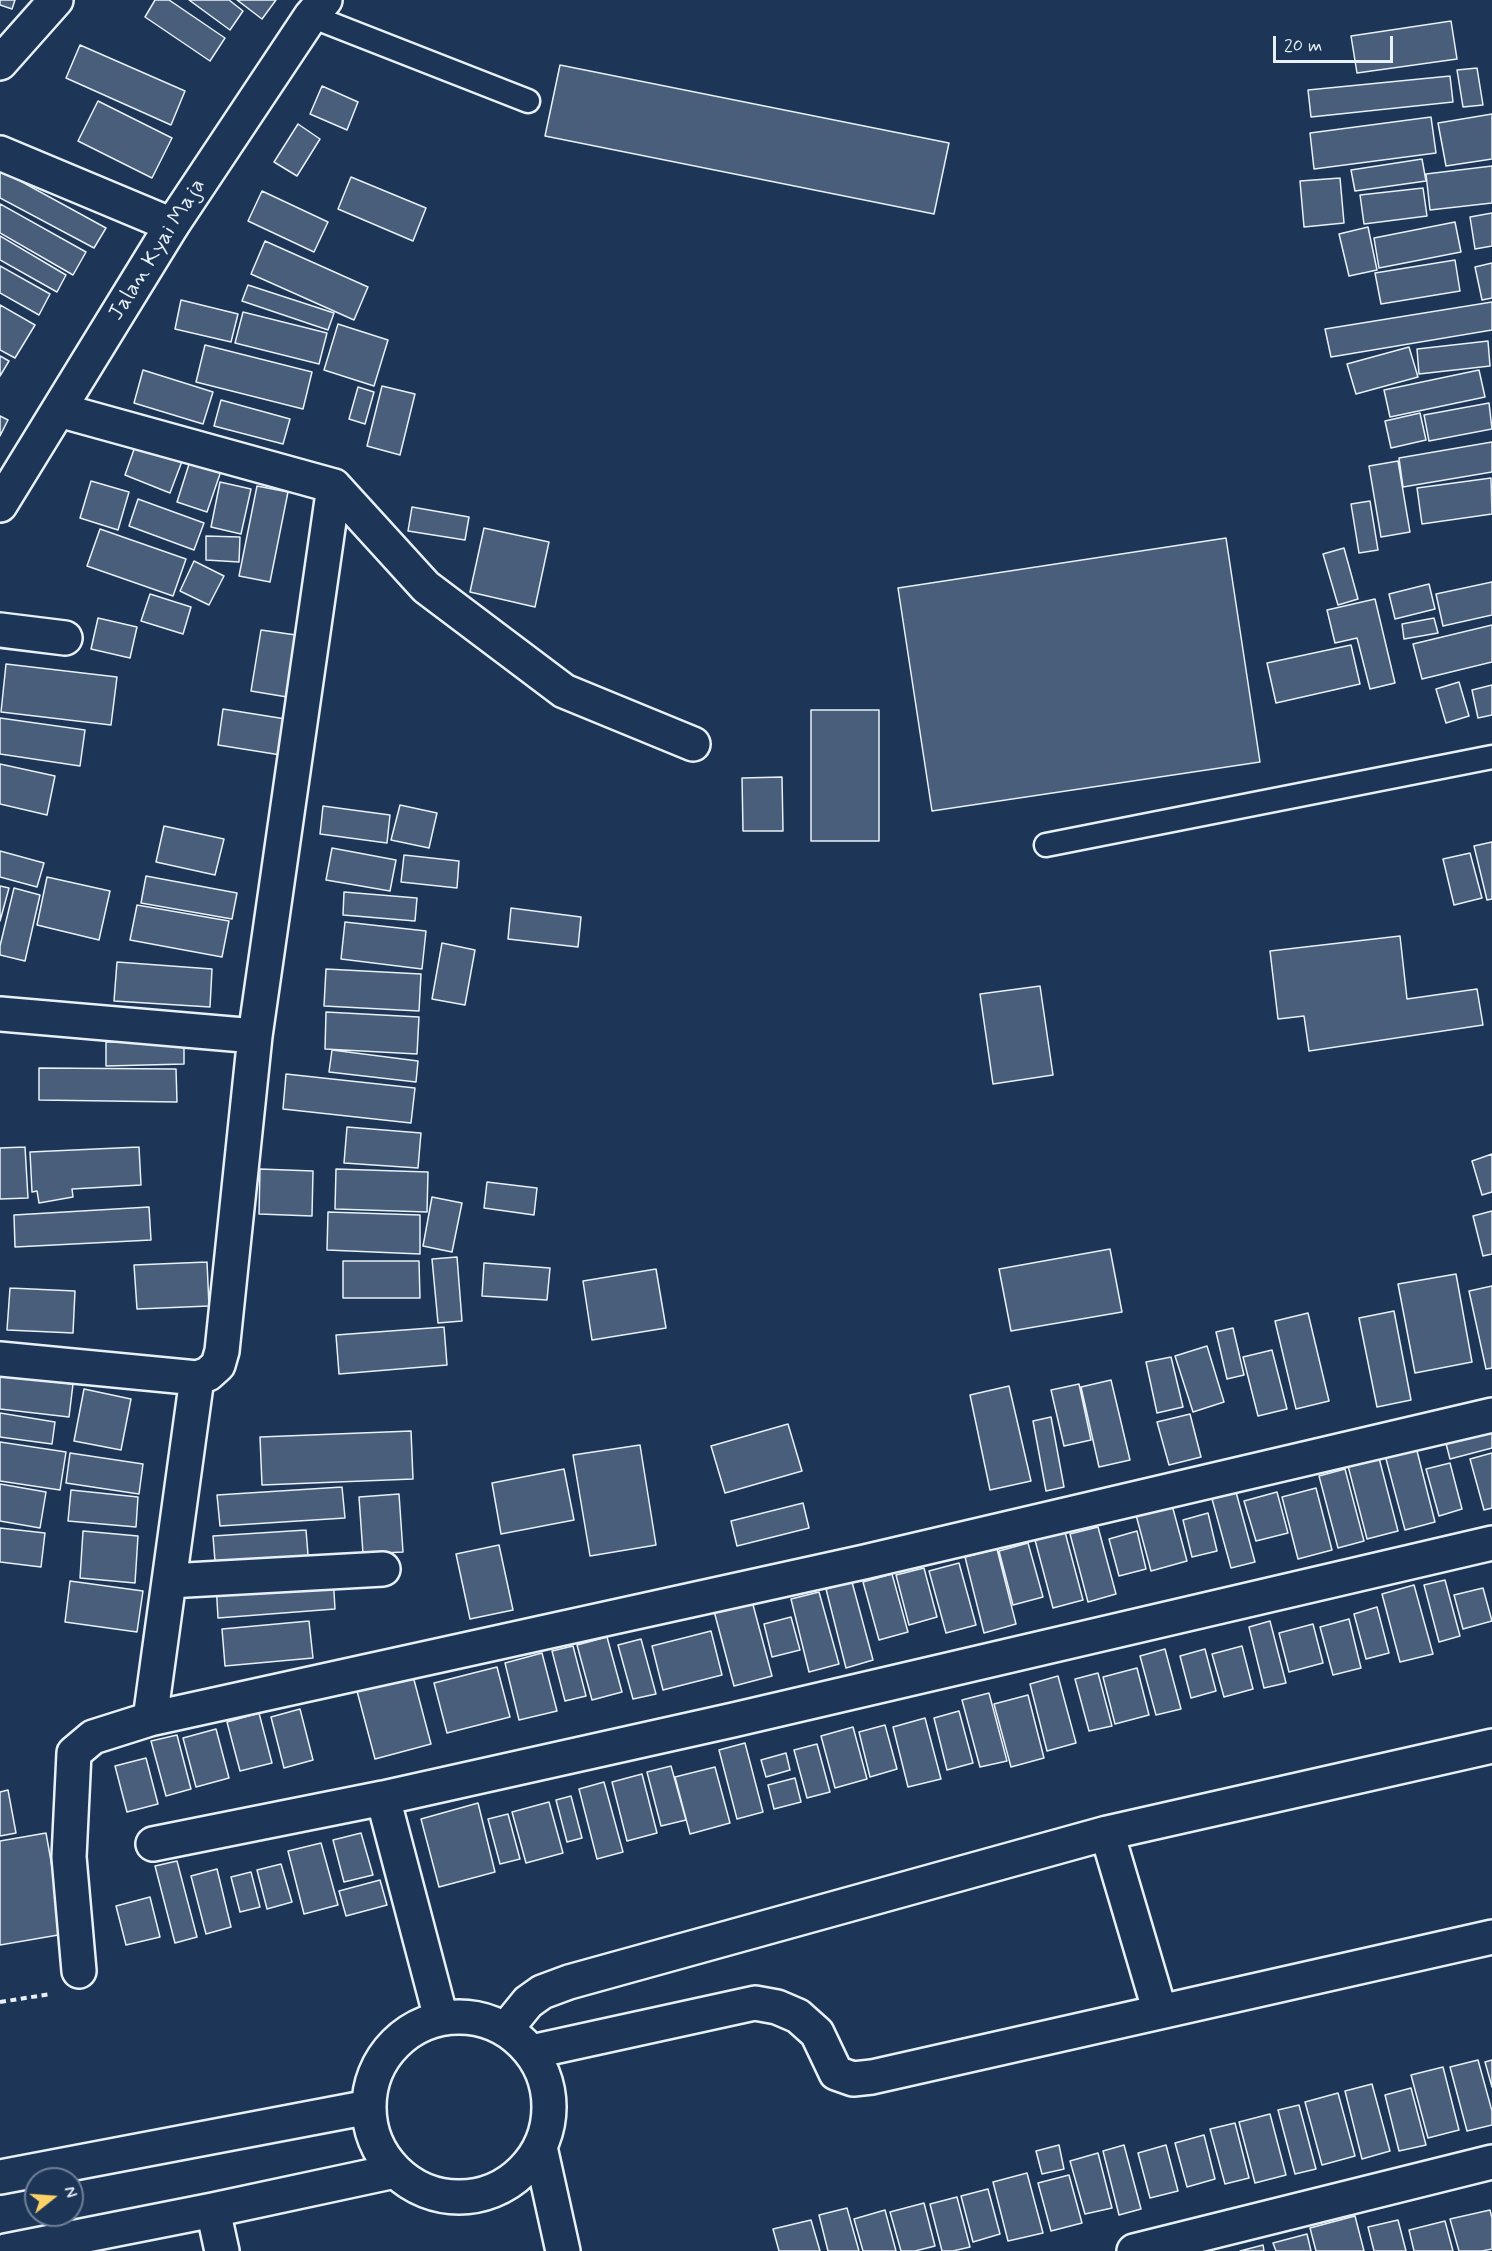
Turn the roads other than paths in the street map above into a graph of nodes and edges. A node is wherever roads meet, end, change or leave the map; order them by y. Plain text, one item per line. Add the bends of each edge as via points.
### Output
1 (56, 0) edge
2 (318, 8) edge
3 (0, 63) edge
4 (528, 101) dead end
5 (0, 153) edge
6 (172, 225) junction
7 (58, 410) junction
8 (334, 486) junction
9 (0, 505) edge
10 (0, 630) edge
11 (65, 638) dead end
12 (693, 744) dead end
13 (1492, 757) edge
14 (1046, 845) dead end
15 (0, 1014) edge
16 (255, 1036) junction
17 (0, 1359) edge
18 (197, 1378) junction
19 (1492, 1415) edge
20 (1492, 1543) edge
21 (383, 1569) dead end
22 (169, 1581) junction
23 (150, 1719) junction
24 (1492, 1746) edge
25 (383, 1798) junction
26 (1107, 1833) junction
27 (153, 1844) dead end
28 (1492, 1937) edge
29 (79, 1971) road end
30 (1160, 2012) junction
31 (441, 2018) junction
32 (506, 2029) junction
33 (531, 2052) junction
34 (369, 2107) junction
35 (540, 2147) junction
36 (1492, 2162) edge
37 (395, 2171) junction
38 (0, 2176) edge
39 (213, 2210) junction
40 (6, 2251) edge
41 (222, 2251) edge
42 (563, 2251) edge
43 (1134, 2251) edge

1 - 3 street
2 - 4 lane
2 - 6 street, Jalan Kyai Maja
5 - 6 street
6 - 7 street, Jalan Kyai Maja
7 - 8 street
7 - 9 street, Jalan Kyai Maja
8 - 12 street via 426,587 564,691
8 - 16 street
10 - 11 street
13 - 14 lane
15 - 16 street
16 - 18 street via 222,1352 218,1365
17 - 18 street
18 - 22 street
19 - 23 street via 864,1562
20 - 25 street
21 - 22 street
22 - 23 street
23 - 29 street via 93,1737 74,1753 69,1857
24 - 26 street
25 - 27 street
25 - 31 street
26 - 30 street
26 - 32 street via 569,1982 528,2002
28 - 30 street
30 - 33 street via 854,2079 836,2073 817,2033 798,2016 755,2003
31 - 32 street via 474,2017
31 - 34 street via 412,2029 389,2049 374,2076
32 - 33 street
33 - 35 street via 546,2082 549,2115
34 - 37 street via 375,2142
34 - 38 street
35 - 37 street via 520,2174 476,2198 424,2191
35 - 42 street
36 - 43 street
37 - 39 street
39 - 40 street
39 - 41 street

